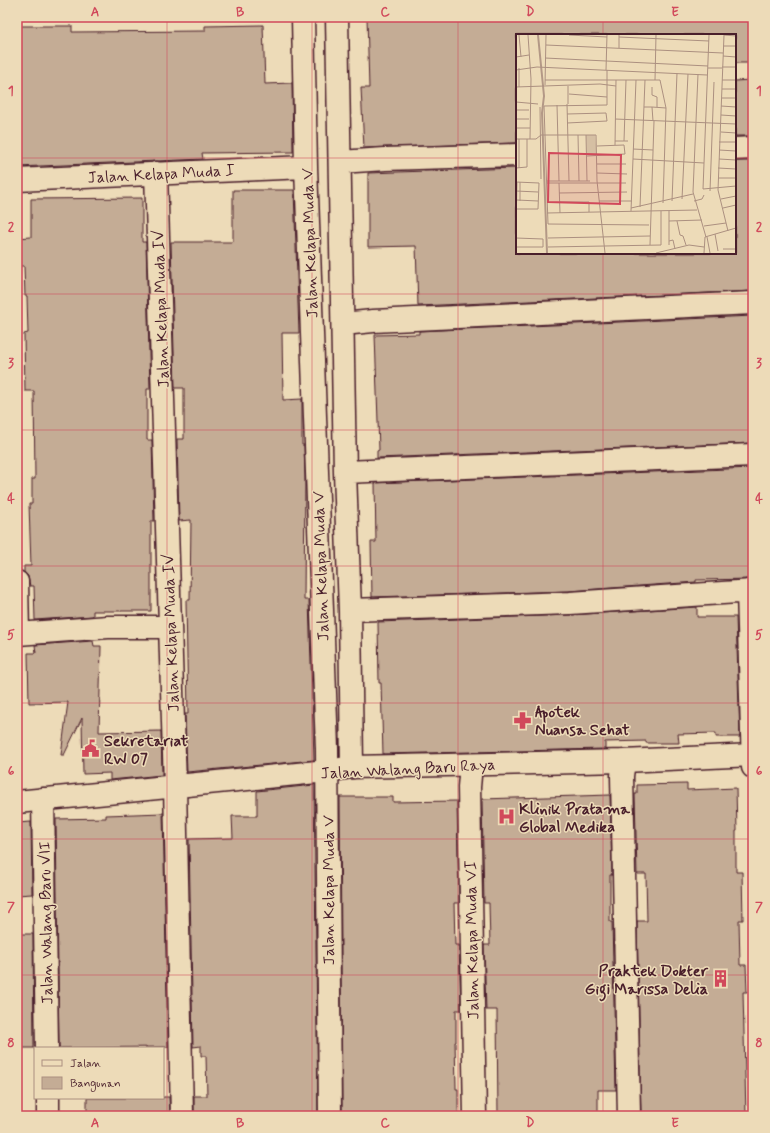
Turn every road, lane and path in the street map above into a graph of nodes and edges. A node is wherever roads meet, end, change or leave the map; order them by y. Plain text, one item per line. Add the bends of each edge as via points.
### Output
1 (303, 17) edge
2 (337, 17) edge
3 (753, 148) edge
4 (736, 149) edge
5 (516, 155) edge
6 (340, 162) junction
7 (306, 167) junction
8 (156, 173) junction
9 (17, 180) edge
10 (753, 303) edge
11 (343, 324) junction
12 (753, 455) edge
13 (345, 472) junction
14 (17, 582) edge
15 (750, 591) edge
16 (350, 610) junction
17 (169, 627) junction
18 (18, 634) edge
19 (753, 755) edge
20 (624, 761) junction
21 (471, 764) junction
22 (352, 767) junction
23 (753, 767) edge
24 (327, 771) junction
25 (174, 786) junction
26 (42, 799) junction
27 (17, 802) edge
28 (47, 1047) edge
29 (48, 1099) edge
30 (48, 1116) edge
31 (182, 1116) edge
32 (330, 1116) edge
33 (475, 1116) edge
34 (629, 1116) edge

1 - 7 street, Jalan Kelapa Muda V
2 - 6 street
3 - 4 street
5 - 6 street
6 - 11 street
7 - 8 street, Jalan Kelapa Muda I
7 - 24 street, Jalan Kelapa Muda V
8 - 9 street, Jalan Kelapa Muda I
8 - 17 street, Jalan Kelapa Muda IV
10 - 11 street
11 - 13 street
12 - 13 street
13 - 16 street
14 - 18 street
15 - 16 street via 570,603
15 - 19 street
16 - 22 street
17 - 18 street via 108,627
17 - 25 street, Jalan Kelapa Muda IV
19 - 20 street, Jalan Walang Baru Raya
19 - 23 street
20 - 21 street, Jalan Walang Baru Raya
20 - 34 street via 622,776
21 - 22 street, Jalan Walang Baru Raya
21 - 33 street, Jalan Kelapa Muda VI via 469,788
22 - 24 street, Jalan Walang Baru Raya
24 - 25 street, Jalan Walang Baru Raya
24 - 32 street, Jalan Kelapa Muda V
25 - 26 street, Jalan Walang Baru Raya
25 - 31 street, Jalan Kelapa Muda IV
26 - 27 street, Jalan Walang Baru Raya
26 - 28 street, Jalan Walang Baru VII
29 - 30 street

